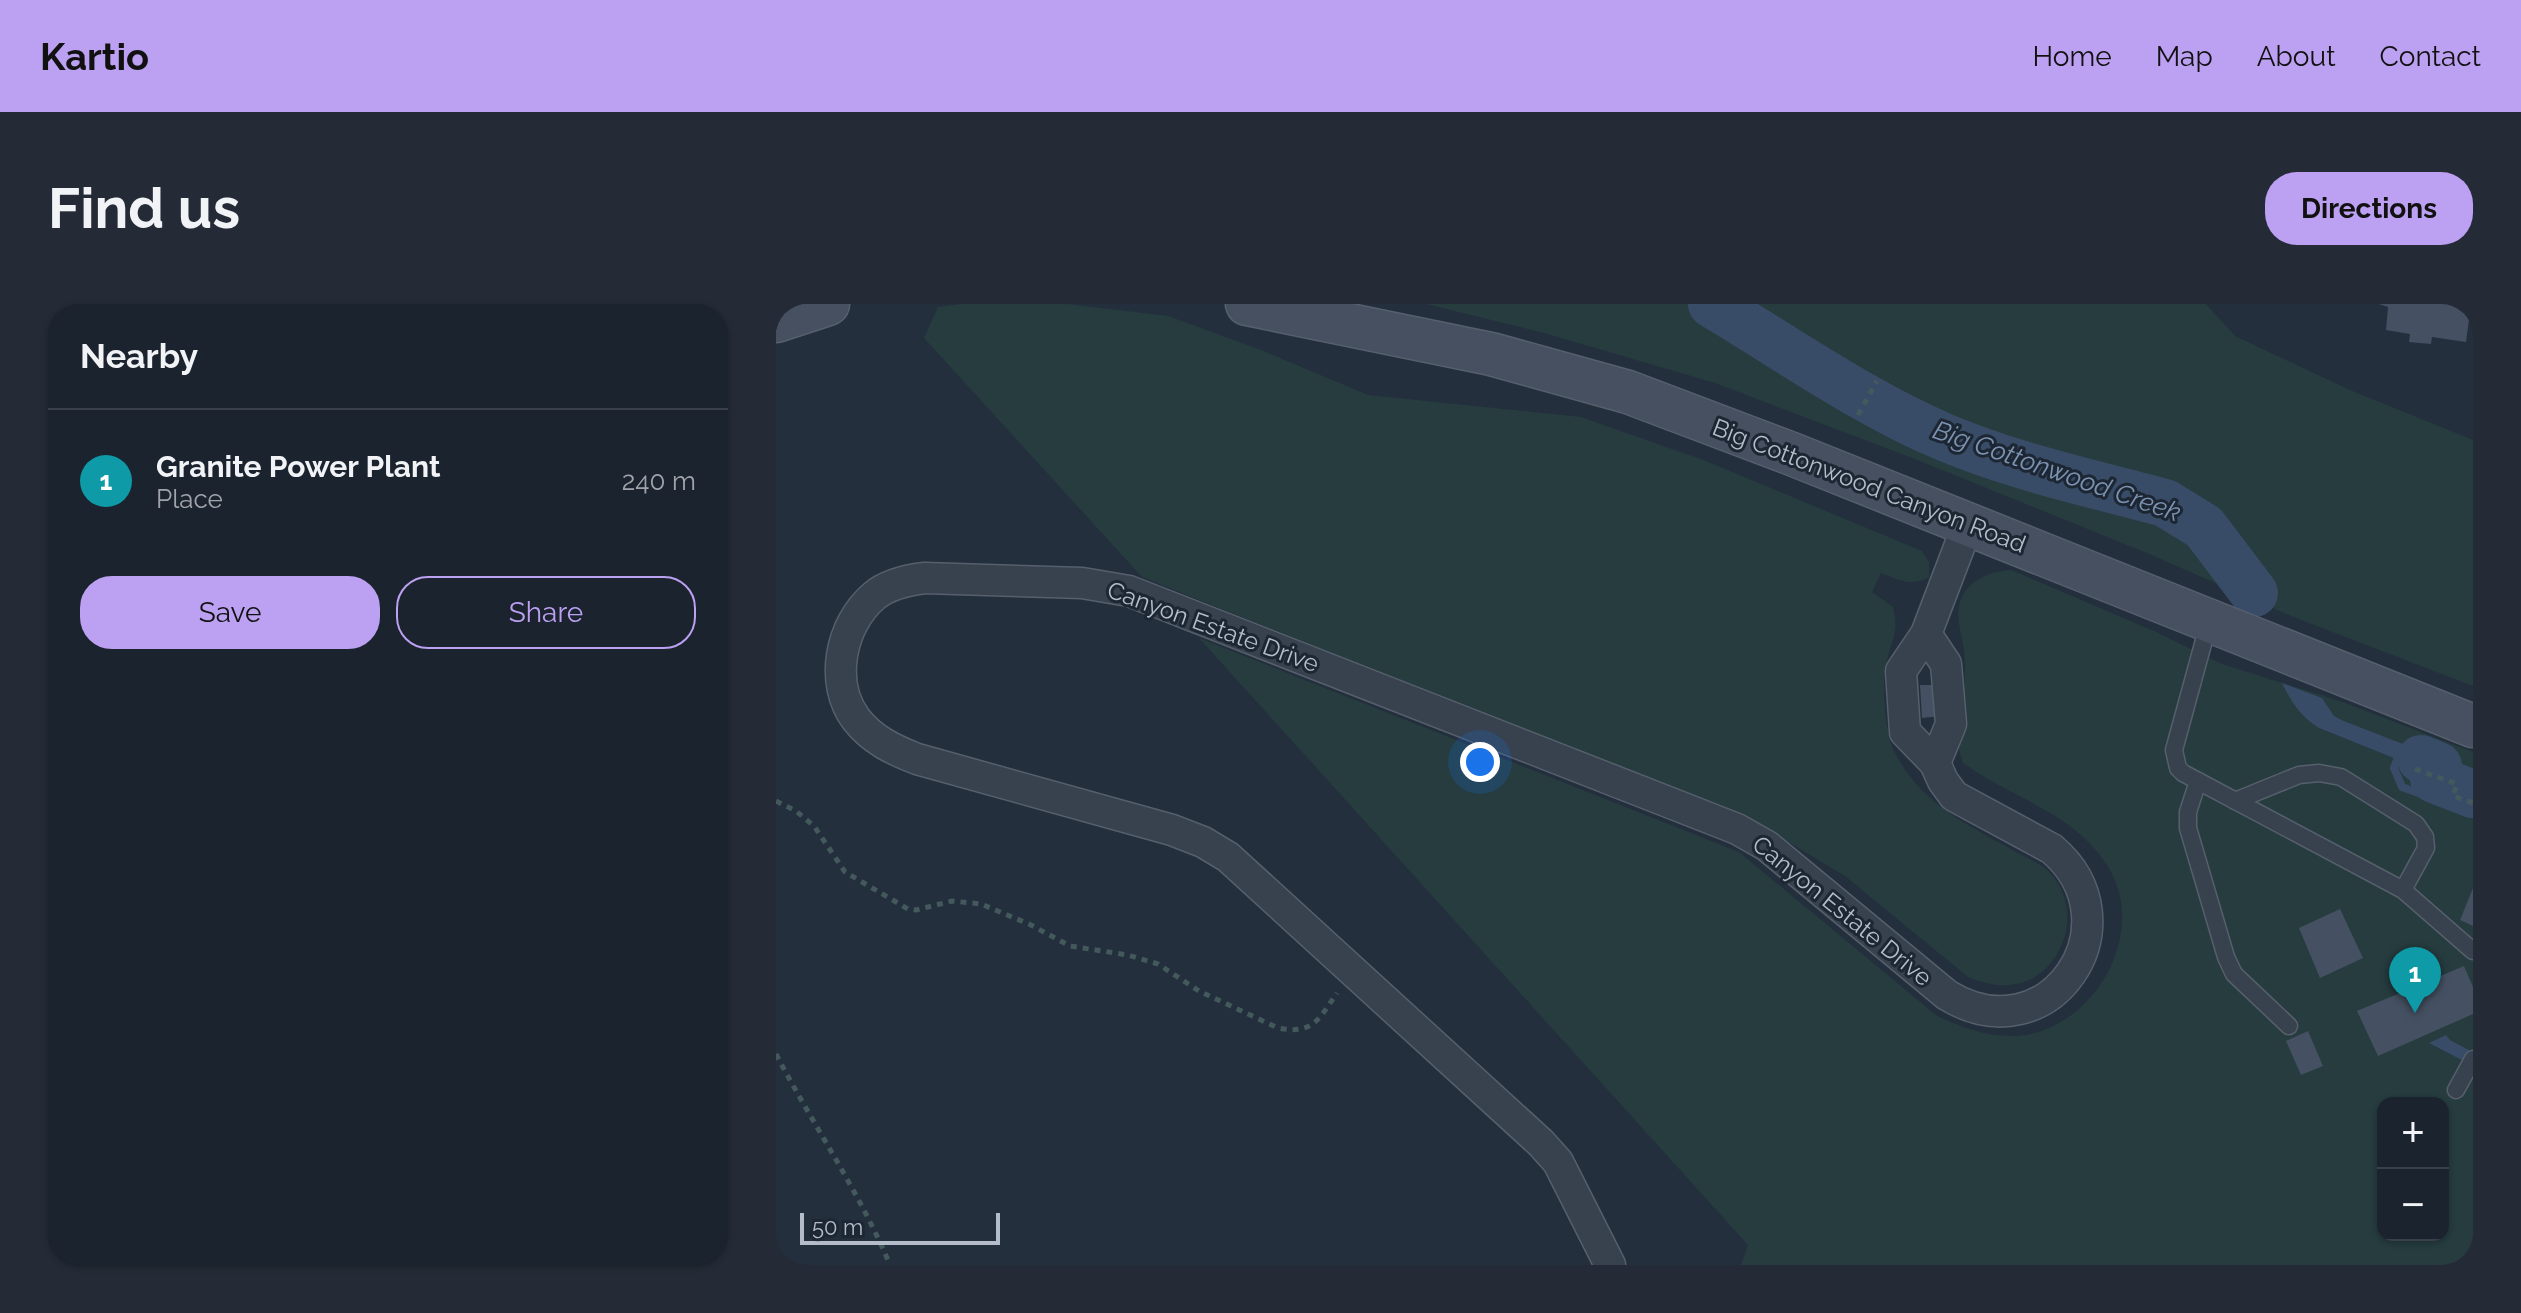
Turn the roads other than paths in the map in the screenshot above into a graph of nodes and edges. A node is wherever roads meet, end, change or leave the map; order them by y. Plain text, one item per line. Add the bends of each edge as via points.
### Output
1 (828, 304) edge
2 (1247, 304) edge
3 (776, 321) edge
4 (1968, 524) junction
5 (2210, 621) junction
6 (1926, 634) junction
7 (2473, 726) edge
8 (1935, 763) junction
9 (2198, 781) junction
10 (2235, 801) junction
11 (2403, 890) junction
12 (2473, 951) edge
13 (2289, 1026) dead end
14 (2471, 1063) edge
15 (2456, 1090) dead end
16 (1610, 1265) edge

1 - 3 main road
2 - 4 main road, Big Cottonwood Canyon Road via 1491,354 1628,392
4 - 5 main road, Big Cottonwood Canyon Road
4 - 6 street, Canyon Estate Drive
5 - 7 main road, Big Cottonwood Canyon Road
5 - 9 lane via 2174,750 2178,768
6 - 8 street via 1946,664 1951,724
6 - 8 street, Canyon Estate Drive via 1901,671 1903,707 1905,732
8 - 16 street, Canyon Estate Drive via 1954,796 2052,849 2080,883 2088,906 2084,942 2066,979 2041,1002 2022,1010 2002,1013 1963,1005 1947,995 1767,846 1737,829 1129,591 925,578 876,594 862,608 848,631 841,681 855,717 870,735 891,749 946,769 1172,830 1203,842 1247,872 1541,1143 1558,1162
9 - 10 lane
9 - 13 lane via 2188,828 2230,967
10 - 11 lane
10 - 11 lane via 2299,775 2341,777 2416,824 2425,837 2426,848
11 - 12 lane
14 - 15 lane

